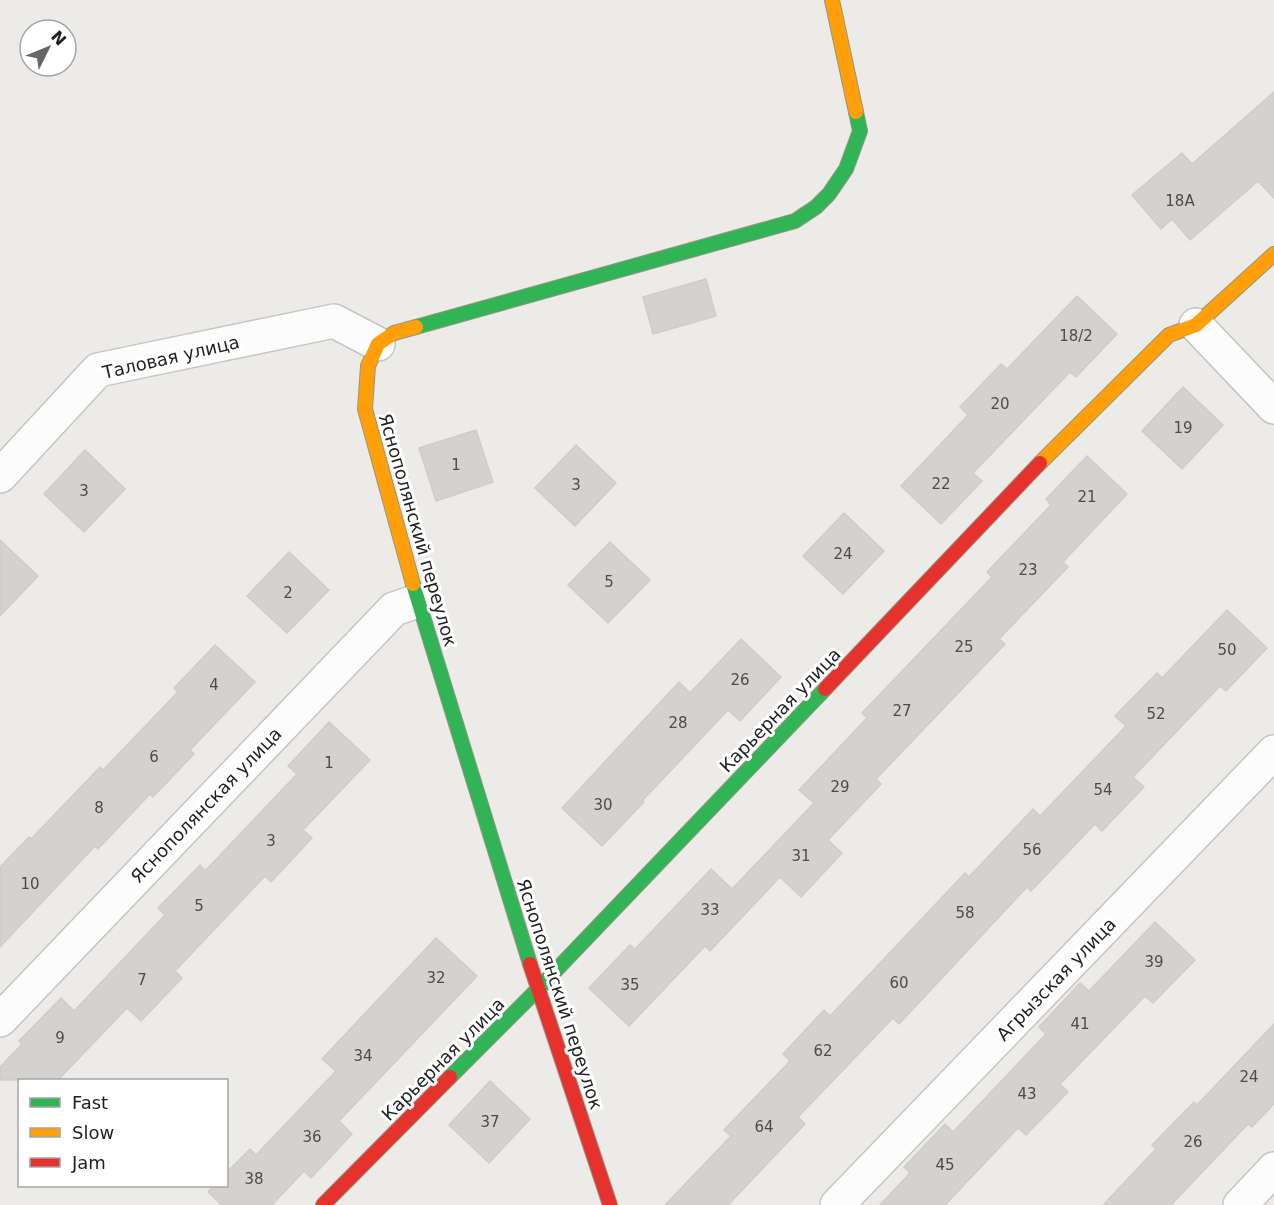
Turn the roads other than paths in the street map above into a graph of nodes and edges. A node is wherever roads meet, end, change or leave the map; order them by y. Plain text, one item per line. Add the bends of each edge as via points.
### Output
1 (832, 0) edge
2 (1274, 254) edge
3 (1196, 325) junction
4 (378, 344) junction
5 (1274, 407) edge
6 (0, 476) edge
7 (418, 601) junction
8 (1274, 753) edge
9 (538, 989) junction
10 (0, 1020) edge
11 (1274, 1169) edge
12 (323, 1205) edge
13 (610, 1205) edge
14 (837, 1205) edge
15 (1240, 1205) edge

1 - 4 street via 860,131 847,168 823,201 795,221 394,333
2 - 3 street, Карьерная улица
3 - 5 street
3 - 9 street, Карьерная улица via 1168,335 1075,427
4 - 6 street, Таловая улица via 334,321 98,370
4 - 7 street, Яснополянский переулок via 368,366 365,409
7 - 9 street, Яснополянский переулок
7 - 10 street, Яснополянская улица via 394,609
8 - 14 street, Агрызская улица
9 - 12 street, Карьерная улица
9 - 13 street, Яснополянский переулок
11 - 15 street

